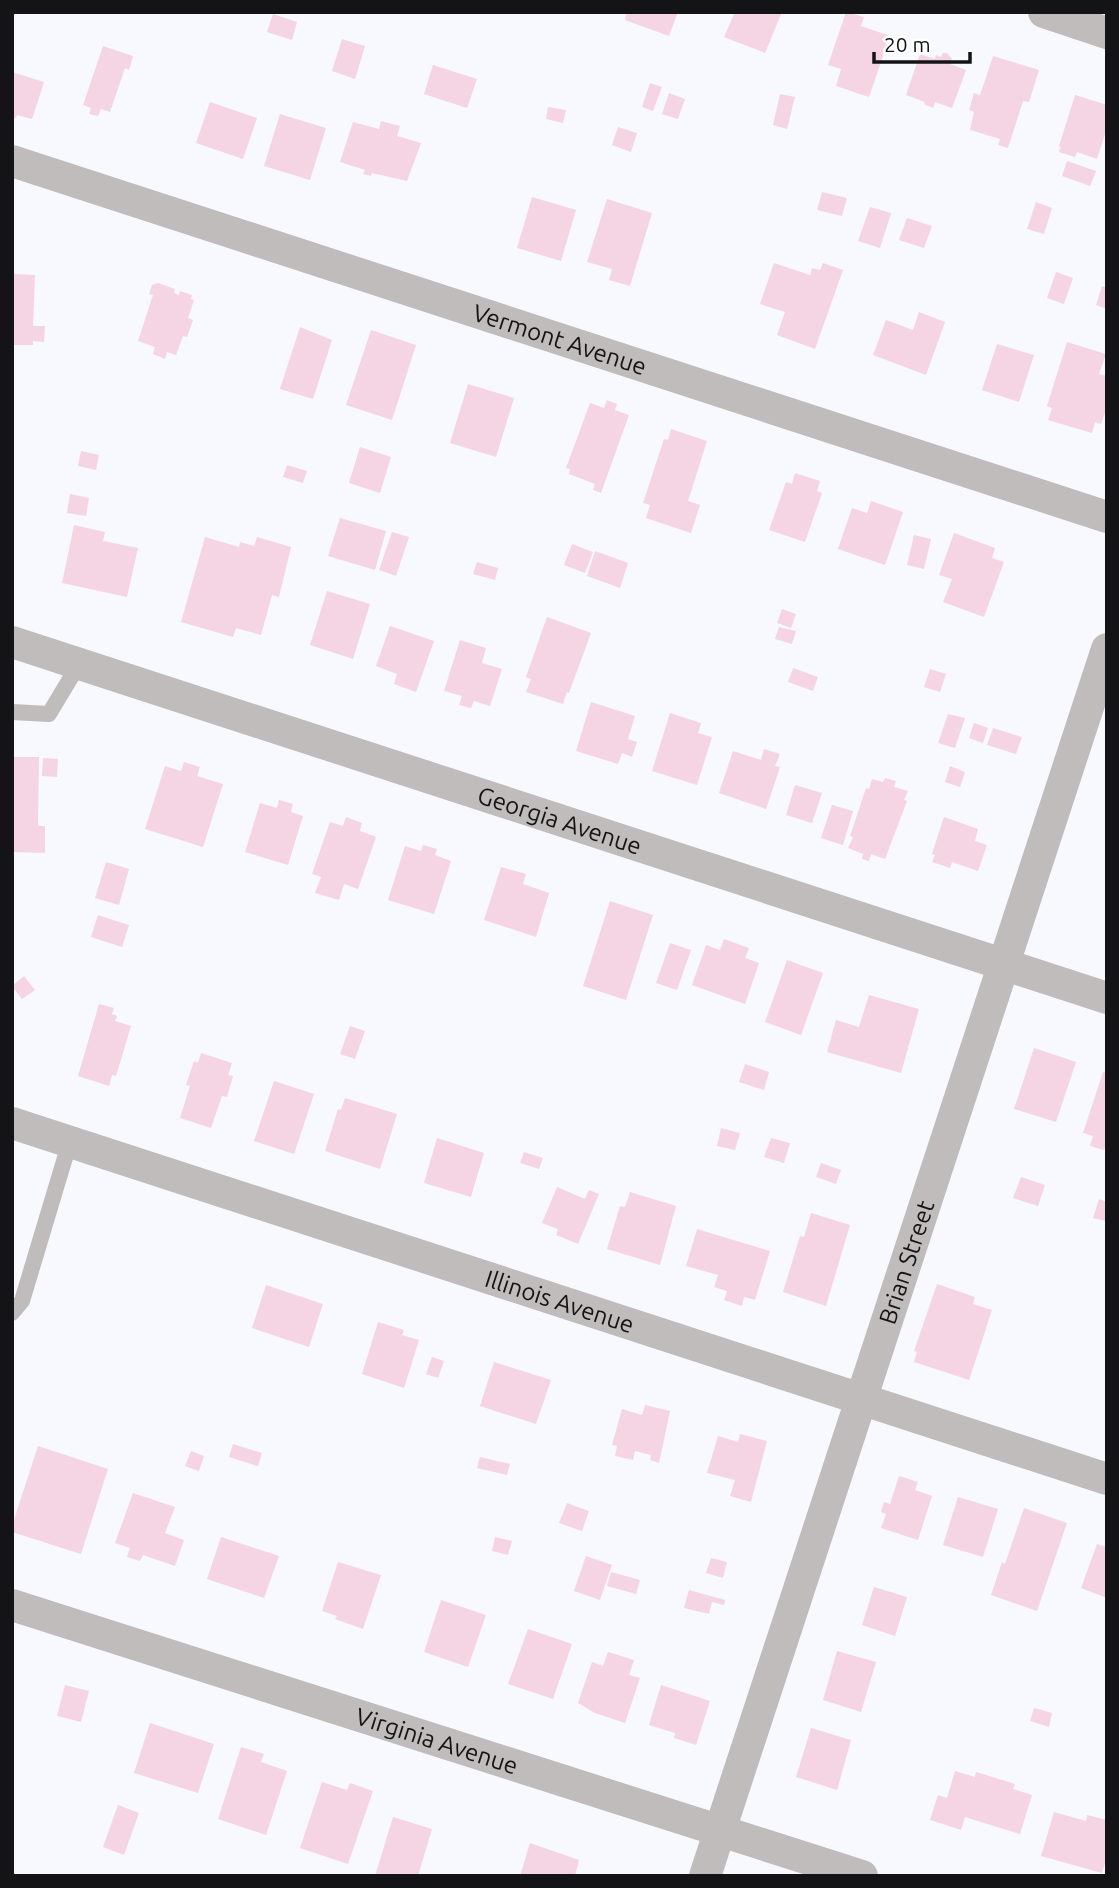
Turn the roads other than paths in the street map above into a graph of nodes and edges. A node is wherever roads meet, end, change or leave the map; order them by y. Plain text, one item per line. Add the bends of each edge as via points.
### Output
1 (1044, 12) edge
2 (1107, 33) edge
3 (12, 161) edge
4 (1107, 517) edge
5 (12, 642) edge
6 (1107, 649) edge
7 (79, 664) junction
8 (12, 712) edge
9 (1003, 964) junction
10 (1107, 998) edge
11 (12, 1122) edge
12 (70, 1141) junction
13 (12, 1313) edge
14 (861, 1399) junction
15 (1107, 1479) edge
16 (12, 1605) edge
17 (720, 1829) junction
18 (705, 1876) edge
19 (862, 1876) edge

1 - 2 street
3 - 4 street, Vermont Avenue
5 - 7 street, Georgia Avenue
6 - 9 street, Brian Street
7 - 8 lane via 49,714
7 - 9 street, Georgia Avenue
9 - 10 street, Georgia Avenue
9 - 14 street, Brian Street
11 - 12 street, Illinois Avenue
12 - 13 lane via 22,1301
12 - 14 street, Illinois Avenue
14 - 15 street, Illinois Avenue
14 - 17 street, Brian Street
16 - 17 street, Virginia Avenue
17 - 18 street, Brian Street
17 - 19 street, Virginia Avenue

